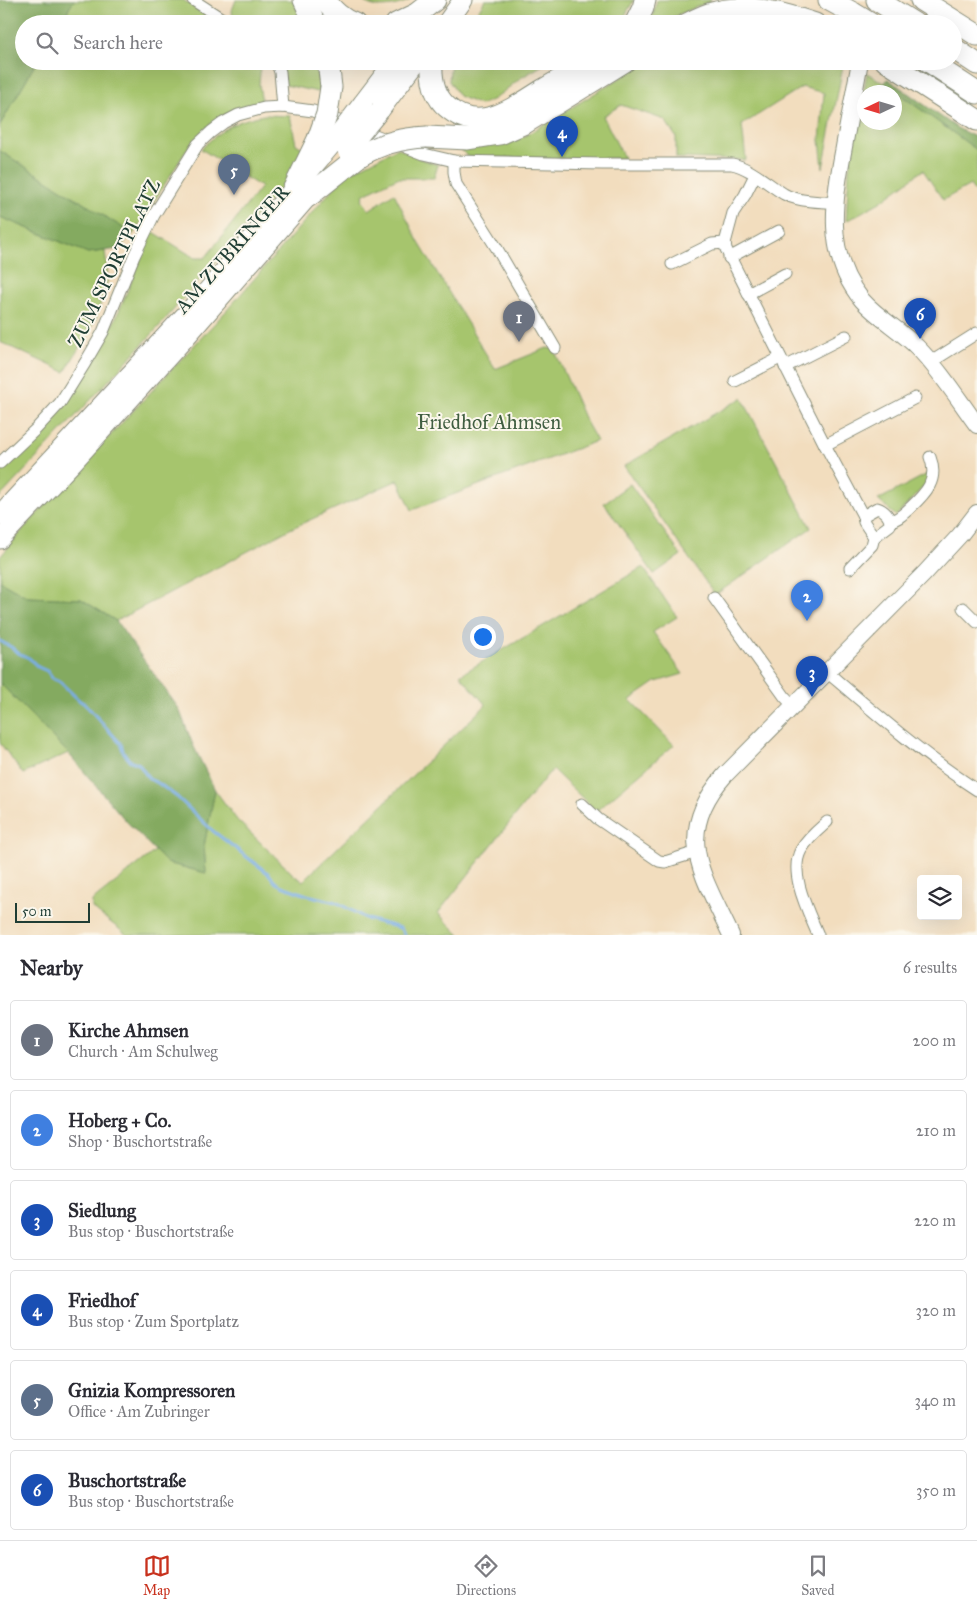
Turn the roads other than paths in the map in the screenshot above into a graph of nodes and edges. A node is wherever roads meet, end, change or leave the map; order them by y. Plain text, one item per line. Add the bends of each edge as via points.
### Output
1 (193, 0) edge
2 (304, 0) edge
3 (324, 0) edge
4 (435, 0) edge
5 (442, 0) edge
6 (463, 0) edge
7 (645, 0) edge
8 (784, 0) edge
9 (829, 0) edge
10 (921, 0) edge
11 (877, 1) edge
12 (216, 15) edge
13 (311, 15) edge
14 (339, 15) edge
15 (415, 15) edge
16 (431, 15) edge
17 (452, 15) edge
18 (640, 15) edge
19 (709, 15) edge
20 (790, 15) edge
21 (811, 15) edge
22 (855, 15) edge
23 (867, 15) edge
24 (900, 15) edge
25 (945, 15) edge
26 (962, 26) edge
27 (977, 35) edge
28 (962, 54) edge
29 (977, 64) edge
30 (279, 70) edge
31 (329, 70) edge
32 (390, 70) edge
33 (408, 70) edge
34 (431, 70) edge
35 (576, 70) edge
36 (610, 70) edge
37 (858, 70) edge
38 (900, 70) edge
39 (942, 70) edge
40 (977, 93) edge
41 (283, 107) junction
42 (372, 107) junction
43 (977, 120) edge
44 (339, 148) junction
45 (454, 161) junction
46 (755, 175) junction
47 (300, 194) junction
48 (835, 203) junction
49 (779, 231) dead end
50 (726, 243) junction
51 (729, 258) junction
52 (672, 264) dead end
53 (785, 274) dead end
54 (748, 294) junction
55 (977, 333) edge
56 (846, 336) dead end
57 (555, 348) dead end
58 (783, 362) junction
59 (931, 362) junction
60 (735, 381) dead end
61 (915, 398) dead end
62 (977, 425) edge
63 (825, 445) junction
64 (70, 452) junction
65 (930, 457) dead end
66 (0, 463) edge
67 (977, 513) edge
68 (0, 516) edge
69 (863, 516) junction
70 (890, 521) junction
71 (874, 537) junction
72 (0, 539) edge
73 (850, 568) dead end
74 (714, 598) dead end
75 (963, 608) dead end
76 (977, 622) edge
77 (827, 672) junction
78 (794, 706) junction
79 (977, 790) edge
80 (582, 804) dead end
81 (827, 822) dead end
82 (697, 852) junction
83 (731, 935) edge
84 (818, 935) edge

1 - 12 street
2 - 13 highway
3 - 14 highway
4 - 15 highway
5 - 16 highway
6 - 17 highway
7 - 18 highway
8 - 21 highway
9 - 22 highway
10 - 25 highway
11 - 23 main road
11 - 24 highway
19 - 20 highway via 754,9
26 - 27 highway
28 - 29 highway
30 - 41 street
31 - 44 highway, bridge via 331,87 327,114
32 - 42 highway
33 - 42 highway
34 - 35 highway via 440,102 466,118 479,119 495,117 512,109
36 - 44 highway, bridge via 525,123 500,134 468,139 413,137 365,153
37 - 48 main road
38 - 43 highway
39 - 40 highway
41 - 45 street, ZUM SPORTPLATZ via 313,111 424,154
41 - 66 street, ZUM SPORTPLATZ via 264,108 238,116 217,127 198,144 154,215 103,332 60,403
42 - 44 highway, bridge
44 - 47 highway
44 - 47 highway
45 - 46 street, ZUM SPORTPLATZ via 732,164
45 - 57 street via 456,184
46 - 48 street, ZUM SPORTPLATZ via 796,198
46 - 50 street via 733,213
47 - 64 highway, AM ZUBRINGER via 204,295
48 - 59 main road via 837,248 851,282 862,300
49 - 51 street
50 - 51 street
50 - 52 street via 712,244
51 - 54 street
53 - 54 street
54 - 58 street
55 - 59 street
56 - 58 street
58 - 60 street
58 - 63 street
59 - 62 main road
61 - 63 street
63 - 69 street
64 - 68 highway
64 - 72 highway
65 - 70 street via 933,465 931,484 897,519
67 - 77 main road via 960,535
69 - 70 street via 877,508
69 - 71 street
70 - 71 street via 890,525
71 - 73 street via 872,545
74 - 78 street
75 - 76 street
77 - 78 main road
77 - 79 street via 892,728
78 - 82 main road via 713,788 697,824
80 - 82 street via 598,819 659,861
81 - 84 street via 802,847 796,867 799,886
82 - 83 main road

